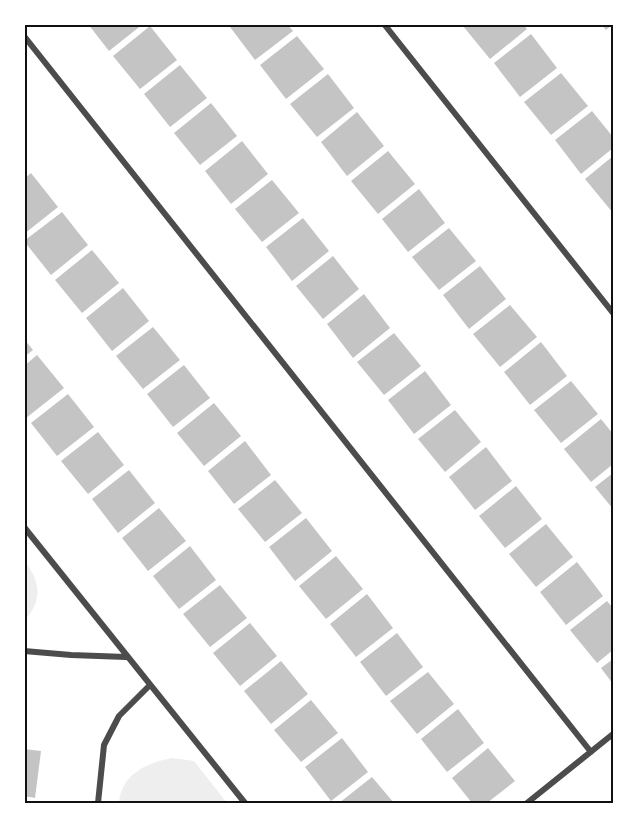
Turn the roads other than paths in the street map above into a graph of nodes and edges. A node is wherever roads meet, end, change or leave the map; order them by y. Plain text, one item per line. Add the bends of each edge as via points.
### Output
1 (384, 24) edge
2 (24, 36) edge
3 (613, 313) edge
4 (24, 527) edge
5 (24, 651) edge
6 (126, 657) junction
7 (150, 685) junction
8 (613, 734) edge
9 (591, 752) junction
10 (98, 803) edge
11 (245, 803) edge
12 (527, 803) edge

1 - 3 street
2 - 9 street
4 - 6 street
5 - 6 street
6 - 7 street
7 - 10 street via 119,716 104,745
7 - 11 street
8 - 9 street
9 - 12 street

